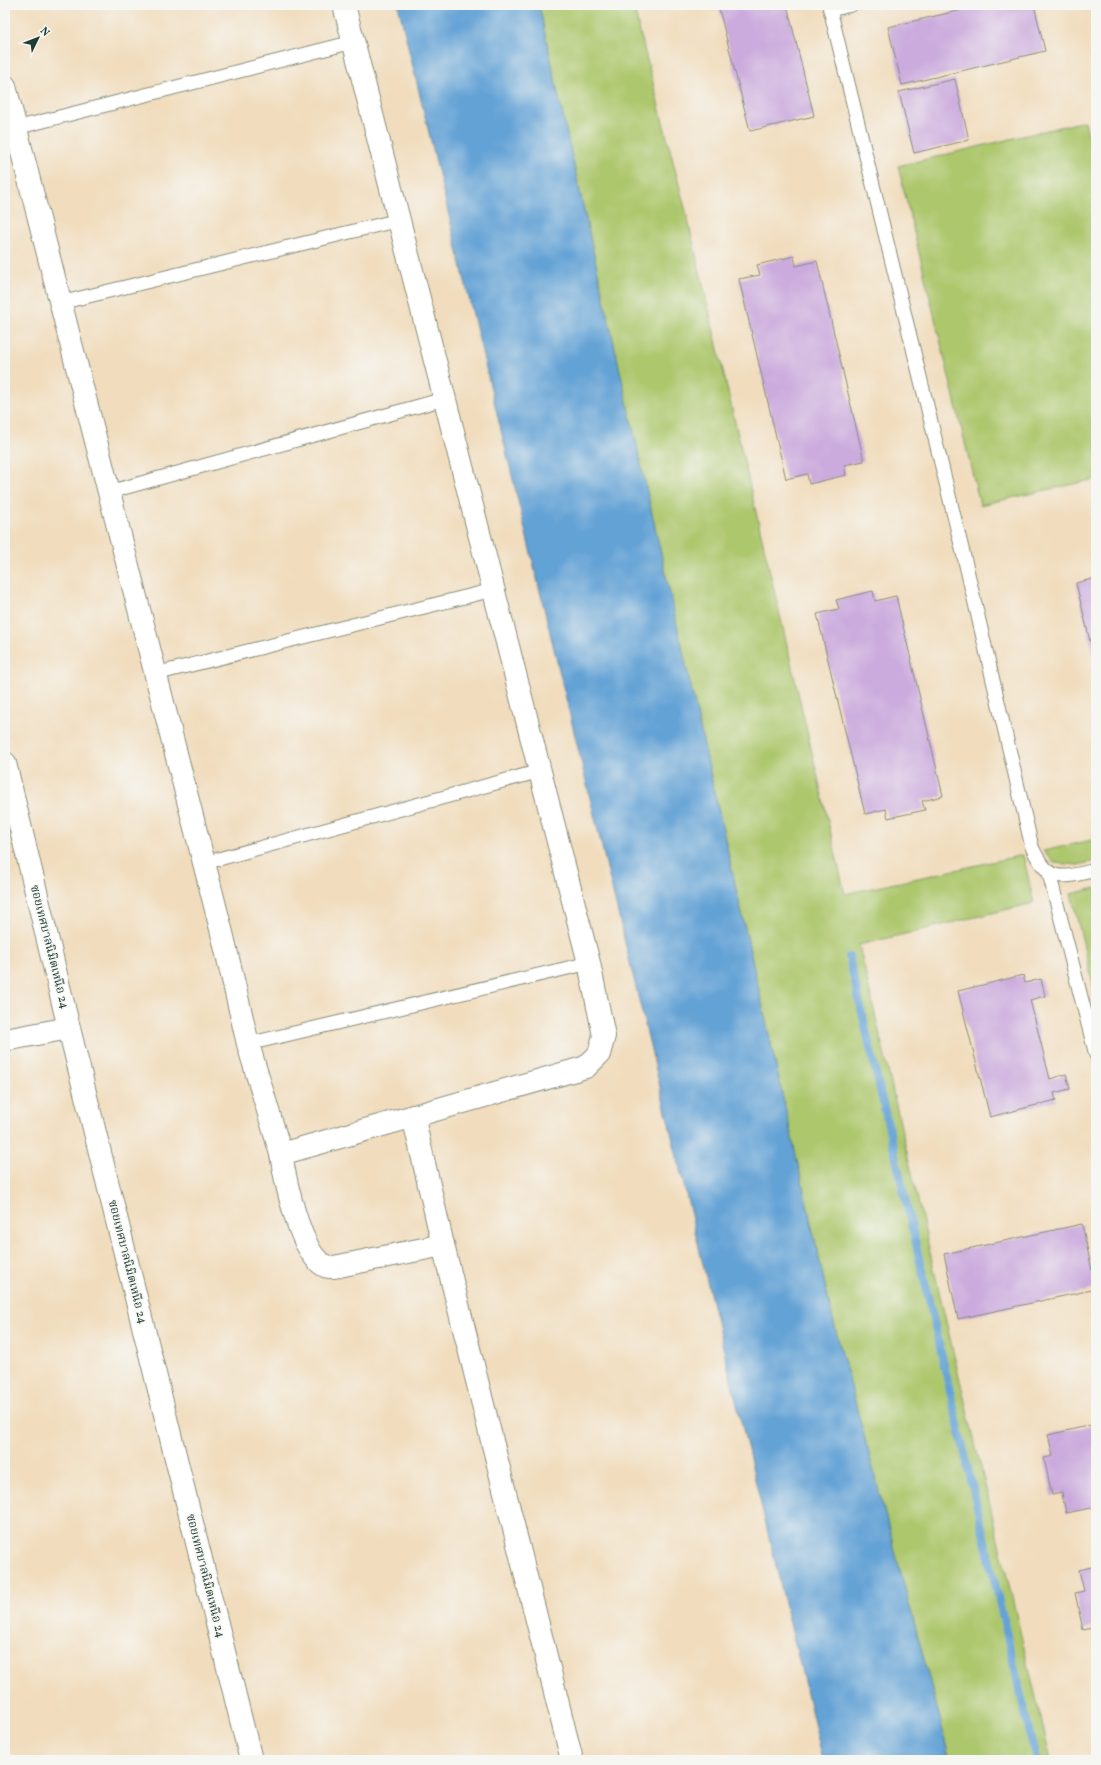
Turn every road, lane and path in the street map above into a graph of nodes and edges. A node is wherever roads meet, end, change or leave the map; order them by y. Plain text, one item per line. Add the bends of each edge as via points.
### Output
1 (344, 5) edge
2 (850, 5) edge
3 (829, 8) edge
4 (353, 42) junction
5 (5, 86) edge
6 (16, 128) junction
7 (399, 220) junction
8 (60, 303) junction
9 (444, 399) junction
10 (109, 492) junction
11 (493, 590) junction
12 (155, 674) junction
13 (5, 763) edge
14 (540, 771) junction
15 (204, 863) junction
16 (1096, 870) edge
17 (1049, 873) junction
18 (589, 963) junction
19 (69, 1028) junction
20 (5, 1040) edge
21 (248, 1044) junction
22 (1096, 1055) edge
23 (413, 1116) junction
24 (281, 1154) junction
25 (443, 1245) junction
26 (251, 1760) edge
27 (572, 1760) edge

1 - 4 street
2 - 3 lane
3 - 17 lane via 1032,847 1040,863
4 - 6 lane
4 - 7 street
5 - 6 street
6 - 8 street
7 - 8 lane
7 - 9 street
8 - 10 street
9 - 10 lane
9 - 11 street
10 - 12 street
11 - 12 lane
11 - 14 street
12 - 15 street
13 - 19 street, ซอยเทศบาลนิมิตเหนือ 24
14 - 15 lane
14 - 18 street
15 - 21 street
16 - 17 lane via 1065,877
17 - 22 lane
18 - 21 lane
18 - 23 street via 604,1036 599,1054 586,1067
19 - 20 street
19 - 26 street, ซอยเทศบาลนิมิตเหนือ 24
21 - 24 street
23 - 24 street
23 - 25 street
24 - 25 street via 296,1218 310,1250 317,1260 326,1266 334,1267
25 - 27 street

